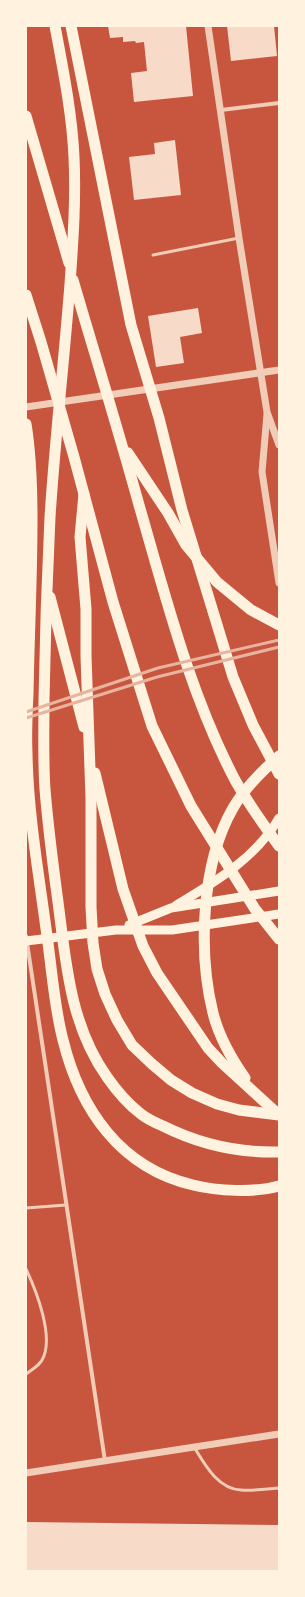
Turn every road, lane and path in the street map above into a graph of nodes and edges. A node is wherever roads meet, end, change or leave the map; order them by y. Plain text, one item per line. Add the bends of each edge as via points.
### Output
1 (55, 26) edge
2 (72, 26) edge
3 (208, 26) edge
4 (279, 103) edge
5 (221, 110) junction
6 (26, 116) edge
7 (239, 238) junction
8 (153, 255) dead end
9 (26, 295) edge
10 (279, 370) edge
11 (261, 372) junction
12 (26, 407) edge
13 (268, 412) junction
14 (26, 424) edge
15 (122, 444) junction
16 (279, 445) edge
17 (84, 494) junction
18 (26, 499) edge
19 (279, 583) edge
20 (279, 625) edge
21 (279, 756) edge
22 (279, 774) edge
23 (279, 818) edge
24 (279, 846) edge
25 (279, 891) edge
26 (170, 908) junction
27 (279, 914) edge
28 (116, 930) junction
29 (279, 939) edge
30 (26, 940) edge
31 (255, 1094) junction
32 (279, 1115) edge
33 (279, 1152) edge
34 (279, 1186) edge
35 (66, 1205) junction
36 (26, 1208) edge
37 (26, 1270) edge
38 (26, 1374) edge
39 (279, 1434) edge
40 (194, 1447) junction
41 (105, 1461) junction
42 (26, 1473) edge
43 (279, 1488) edge

1 - 33 highway via 71,117 75,214 50,517 45,650 45,787 54,874 73,1004 89,1044 105,1074 142,1116 183,1136 214,1146 242,1151
2 - 22 highway via 131,325 159,418 182,510 233,677 253,725
3 - 5 street
4 - 5 street
5 - 7 street
6 - 15 highway
7 - 8 lane
7 - 11 street
9 - 17 highway
10 - 11 street
11 - 12 street
11 - 13 street
13 - 16 street
13 - 19 street via 262,472
14 - 34 highway via 32,476 27,753 32,822 60,1025 67,1056 95,1118 114,1141 135,1160 178,1182 206,1188 237,1190
15 - 20 highway via 186,545 217,582 251,610
15 - 24 highway via 167,602 200,701 236,780
17 - 29 highway via 113,602 152,726 188,799 255,909
17 - 32 highway via 80,537 86,610 91,907 97,969 105,994 132,1045 171,1080 217,1104 239,1110
18 - 31 highway via 123,889 143,946 157,973 208,1048
21 - 31 highway via 249,786 233,808 222,831 214,855 205,912 206,978 213,1014 232,1059
23 - 26 main road via 258,847 228,873
25 - 26 main road
26 - 28 main road
27 - 28 main road via 172,930
28 - 30 main road
30 - 35 street
31 - 32 highway
35 - 36 lane
35 - 41 street
37 - 38 lane via 35,1289 46,1335 45,1353 41,1362
39 - 40 street
40 - 41 street
40 - 43 lane via 208,1469 224,1485 240,1490
41 - 42 street

